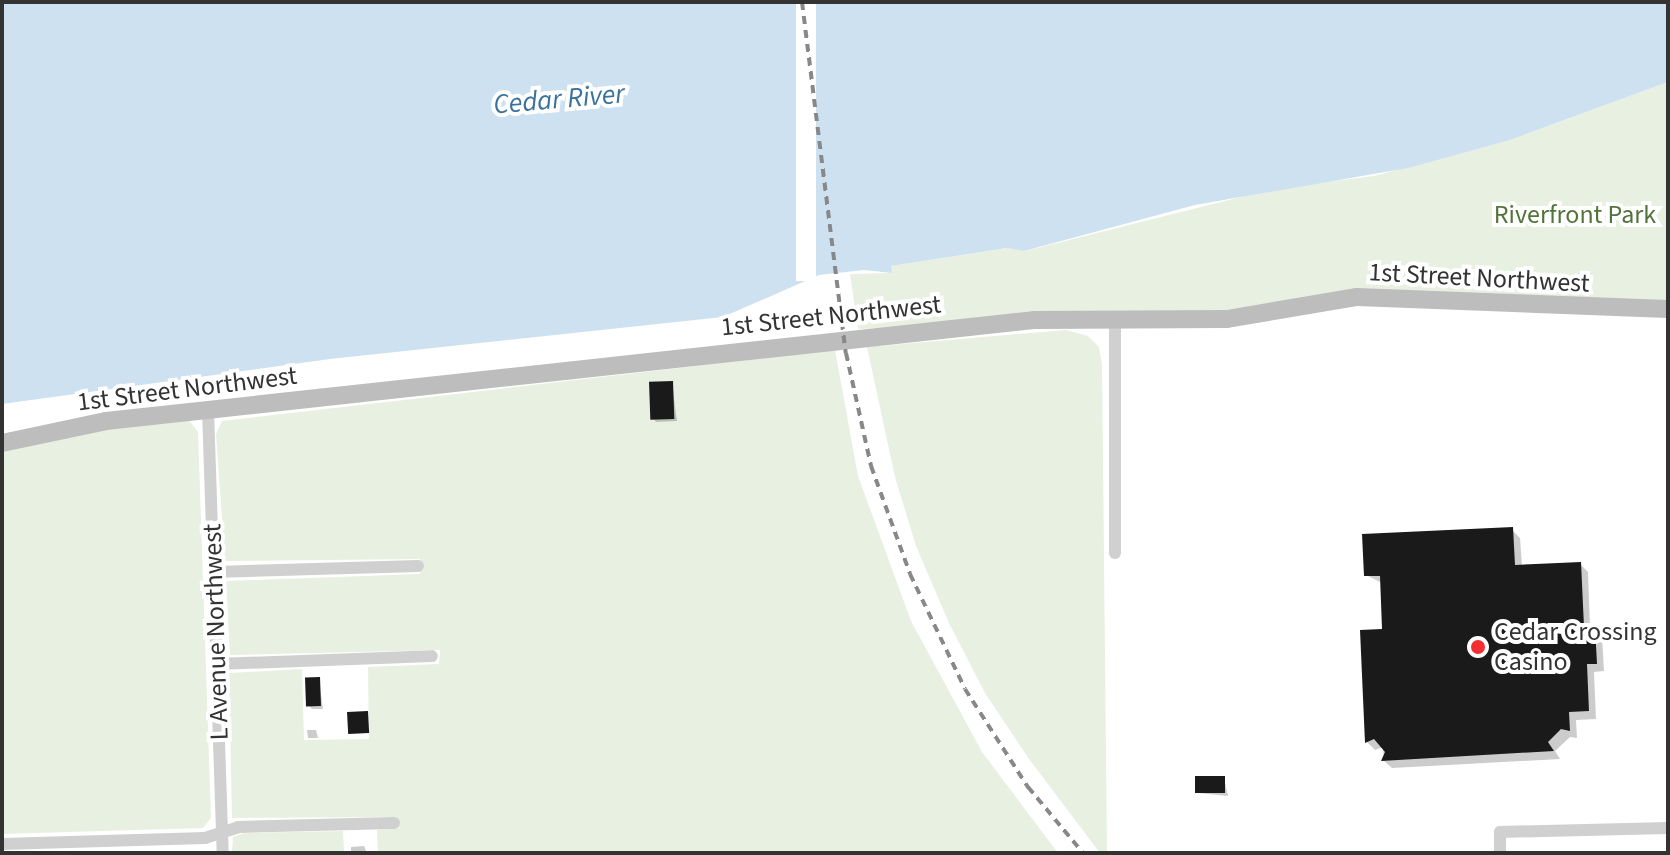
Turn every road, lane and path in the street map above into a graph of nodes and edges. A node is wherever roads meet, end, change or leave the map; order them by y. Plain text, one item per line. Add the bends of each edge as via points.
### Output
1 (1668, 309) edge
2 (1115, 321) junction
3 (208, 410) junction
4 (2, 443) edge
5 (1115, 553) dead end
6 (418, 566) dead end
7 (214, 572) junction
8 (432, 656) dead end
9 (217, 664) junction
10 (394, 823) dead end
11 (1668, 828) edge
12 (222, 833) junction
13 (2, 844) edge
14 (223, 853) edge
15 (1500, 853) edge

1 - 2 street, 1st Street Northwest via 1357,297 1227,319
2 - 3 street, 1st Street Northwest via 1015,322
2 - 5 street
3 - 4 street, 1st Street Northwest via 106,421
3 - 7 street, L Avenue Northwest
6 - 7 street
7 - 9 street, L Avenue Northwest
8 - 9 street
9 - 12 street, L Avenue Northwest
10 - 12 street via 255,826
11 - 15 street via 1500,832
12 - 13 street via 205,838
12 - 14 street, L Avenue Northwest

